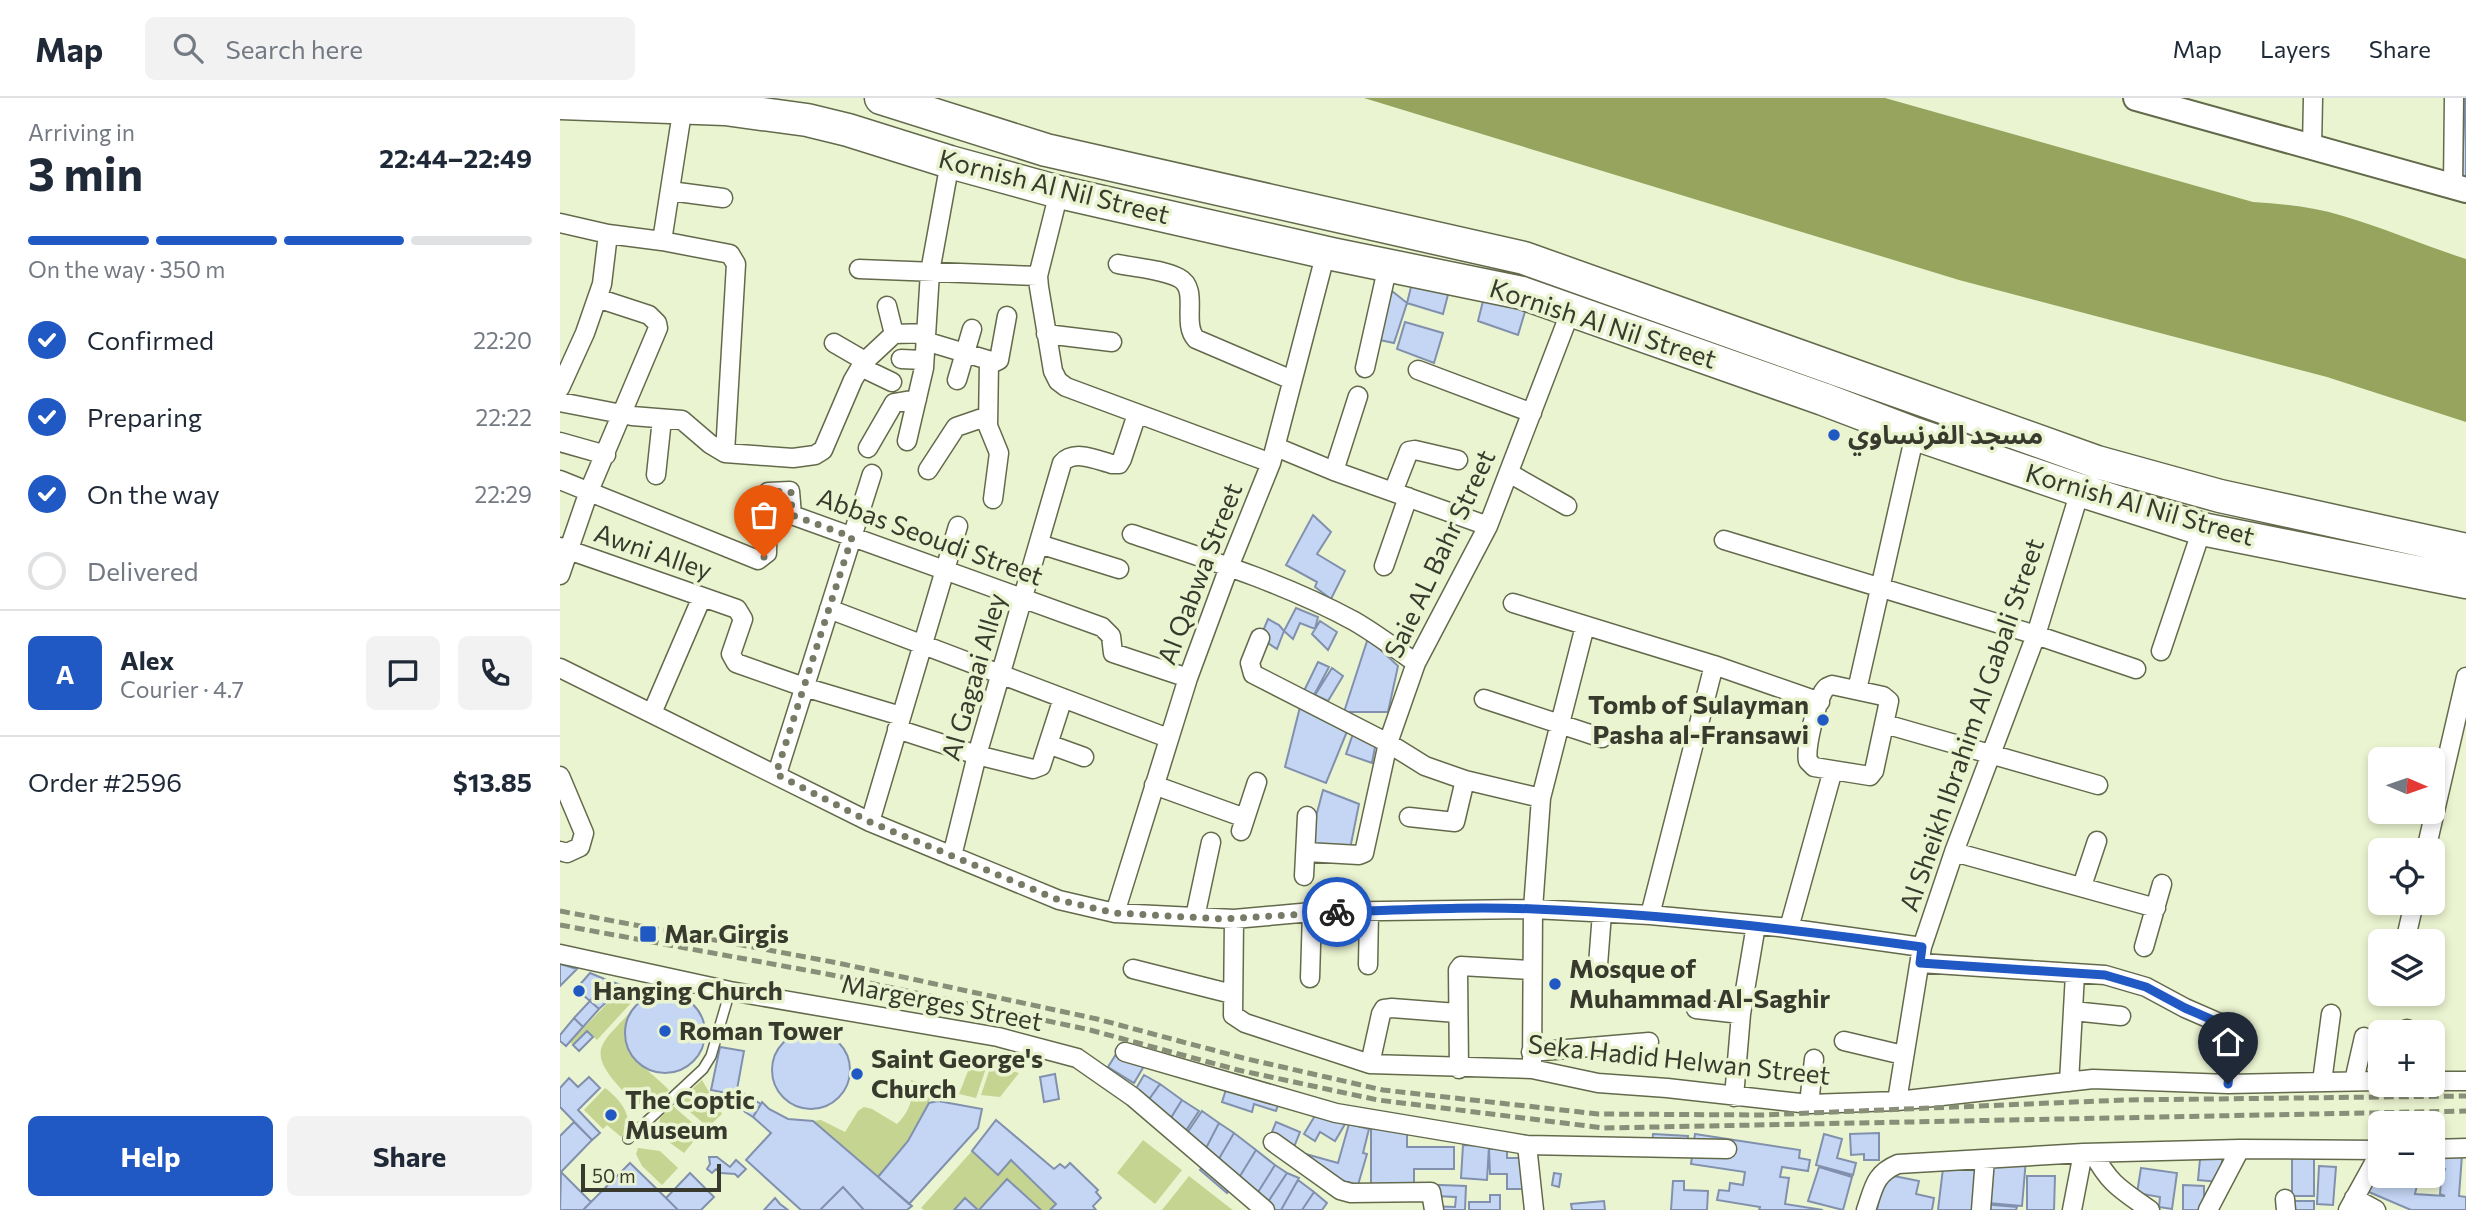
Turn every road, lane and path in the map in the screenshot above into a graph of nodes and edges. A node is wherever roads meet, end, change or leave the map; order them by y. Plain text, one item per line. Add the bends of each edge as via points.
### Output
1 (881, 98) edge
2 (2136, 98) edge
3 (2314, 98) edge
4 (2454, 98) edge
5 (560, 103) edge
6 (2178, 104) edge
7 (684, 106) junction
8 (2312, 148) junction
9 (950, 162) junction
10 (2460, 188) edge
11 (670, 191) junction
12 (1059, 192) junction
13 (723, 198) dead end
14 (560, 223) edge
15 (608, 234) junction
16 (662, 241) junction
17 (1326, 253) junction
18 (1118, 264) dead end
19 (1388, 265) junction
20 (859, 269) dead end
21 (930, 272) junction
22 (1038, 276) junction
23 (597, 298) junction
24 (887, 306) dead end
25 (1572, 310) junction
26 (1007, 316) dead end
27 (972, 329) dead end
28 (894, 334) junction
29 (1046, 334) junction
30 (1112, 342) dead end
31 (834, 343) dead end
32 (925, 345) junction
33 (965, 354) junction
34 (901, 359) dead end
35 (864, 362) junction
36 (989, 362) junction
37 (1365, 368) dead end
38 (1418, 370) dead end
39 (957, 380) dead end
40 (1292, 380) junction
41 (892, 382) dead end
42 (560, 388) edge
43 (1358, 396) dead end
44 (917, 399) junction
45 (560, 402) edge
46 (1532, 413) junction
47 (622, 414) junction
48 (1137, 414) junction
49 (988, 416) junction
50 (662, 419) junction
51 (1915, 434) junction
52 (907, 441) dead end
53 (560, 442) edge
54 (868, 448) dead end
55 (725, 453) junction
56 (606, 455) junction
57 (1274, 455) junction
58 (1458, 460) dead end
59 (928, 470) dead end
60 (1334, 471) junction
61 (1509, 473) junction
62 (872, 474) dead end
63 (656, 475) dead end
64 (560, 480) edge
65 (589, 491) junction
66 (2080, 491) junction
67 (1400, 495) junction
68 (993, 499) dead end
69 (1567, 506) dead end
70 (958, 526) dead end
71 (1488, 526) junction
72 (2202, 529) junction
73 (1132, 534) dead end
74 (852, 537) junction
75 (1724, 540) dead end
76 (1039, 544) junction
77 (564, 549) edge
78 (2466, 550) edge
79 (1384, 566) dead end
80 (1229, 567) junction
81 (945, 569) junction
82 (1119, 569) dead end
83 (560, 575) edge
84 (2466, 582) edge
85 (1881, 589) junction
86 (702, 597) junction
87 (1024, 598) junction
88 (1513, 603) dead end
89 (828, 609) junction
90 (1585, 626) junction
91 (2036, 635) junction
92 (1260, 638) dead end
93 (922, 645) junction
94 (2161, 651) dead end
95 (1416, 663) junction
96 (1714, 665) junction
97 (560, 668) edge
98 (2136, 669) dead end
99 (1000, 674) junction
100 (2466, 677) edge
101 (1188, 678) junction
102 (804, 687) junction
103 (1857, 690) junction
104 (1063, 698) junction
105 (1484, 699) dead end
106 (1820, 702) junction
107 (652, 713) junction
108 (899, 723) junction
109 (1560, 724) junction
110 (1885, 724) junction
111 (1168, 738) junction
112 (1601, 738) dead end
113 (1388, 743) junction
114 (1048, 744) junction
115 (1991, 753) junction
116 (977, 755) junction
117 (1084, 757) dead end
118 (1833, 770) junction
119 (776, 774) junction
120 (560, 776) edge
121 (1465, 780) junction
122 (1256, 782) dead end
123 (1154, 785) junction
124 (2098, 785) dead end
125 (1541, 798) junction
126 (1307, 816) dead end
127 (1409, 817) dead end
128 (870, 822) junction
129 (2429, 838) edge
130 (2096, 841) dead end
131 (1211, 842) dead end
132 (560, 852) edge
133 (1306, 852) junction
134 (1954, 852) junction
135 (952, 856) junction
136 (1304, 876) dead end
137 (2162, 884) dead end
138 (2082, 886) junction
139 (2156, 908) junction
140 (1533, 909) junction
141 (1369, 911) junction
142 (1312, 912) junction
143 (1115, 913) junction
144 (1602, 913) junction
145 (1650, 915) junction
146 (1195, 917) junction
147 (1234, 919) junction
148 (1756, 925) junction
149 (1789, 928) junction
150 (2144, 947) dead end
151 (560, 954) edge
152 (1921, 955) junction
153 (1368, 965) dead end
154 (1598, 965) dead end
155 (1133, 969) dead end
156 (1532, 970) junction
157 (2075, 974) junction
158 (1310, 978) dead end
159 (730, 991) junction
160 (1232, 995) junction
161 (1696, 1009) dead end
162 (2073, 1011) junction
163 (1457, 1013) junction
164 (1741, 1014) junction
165 (2331, 1014) dead end
166 (2121, 1016) dead end
167 (2364, 1037) dead end
168 (1844, 1041) dead end
169 (1649, 1042) dead end
170 (1125, 1052) dead end
171 (1903, 1055) junction
172 (1814, 1059) dead end
173 (1531, 1061) junction
174 (1370, 1064) junction
175 (1459, 1069) junction
176 (2354, 1081) junction
177 (2368, 1081) edge
178 (2445, 1081) edge
179 (2466, 1081) edge
180 (2070, 1082) junction
181 (2322, 1082) junction
182 (2228, 1084) junction
183 (1734, 1097) junction
184 (1897, 1101) junction
185 (1809, 1104) junction
186 (628, 1139) dead end
187 (1273, 1142) dead end
188 (1527, 1145) junction
189 (2466, 1148) edge
190 (1727, 1149) dead end
191 (2240, 1149) junction
192 (2445, 1149) edge
193 (2368, 1151) edge
194 (2088, 1153) junction
195 (1984, 1159) junction
196 (2368, 1173) edge
197 (2351, 1204) edge
198 (2374, 1209) edge
199 (1265, 1210) edge
200 (1434, 1210) edge
201 (1534, 1210) edge
202 (1866, 1210) edge
203 (1981, 1210) edge
204 (2072, 1210) edge
205 (2150, 1210) edge
206 (2208, 1210) edge

1 - 78 highway, Kornish Al Nil Street via 1046,150 1524,257 2097,463 2220,496
2 - 6 street
3 - 8 street
4 - 10 street
5 - 7 highway, Kornish Al Nil Street
6 - 8 street
7 - 9 highway, Kornish Al Nil Street via 807,120
7 - 11 street
8 - 10 street
9 - 12 highway, Kornish Al Nil Street
9 - 21 street
11 - 13 street
11 - 16 street
12 - 17 highway, Kornish Al Nil Street
12 - 22 street
14 - 15 street
15 - 16 street
15 - 23 street
16 - 55 street via 727,253 735,259
17 - 19 highway, Kornish Al Nil Street
17 - 40 street, Al Qabwa Street
18 - 40 street via 1182,280 1189,291 1189,330 1196,340
19 - 25 highway, Kornish Al Nil Street via 1522,293
19 - 37 street
20 - 21 street
21 - 22 street
21 - 32 street
22 - 29 street
23 - 42 street
23 - 47 street via 649,315 657,323
24 - 28 street
25 - 46 street, Saie AL Bahr Street
25 - 51 highway, Kornish Al Nil Street
26 - 36 street via 999,360
27 - 33 street
28 - 32 street
28 - 35 street
29 - 30 street
29 - 48 street via 1058,381
31 - 35 street
32 - 33 street
32 - 34 street
32 - 44 street
33 - 36 street
33 - 39 street
35 - 41 street via 869,371
35 - 55 street via 822,450 815,455
36 - 49 street
38 - 46 street
40 - 57 street, Al Qabwa Street
43 - 60 street
44 - 52 street
44 - 54 street via 894,403
45 - 47 street
46 - 61 street, Saie AL Bahr Street
47 - 50 street
47 - 56 street
48 - 57 street
48 - 76 street, Al Gagaai Alley via 1119,464 1074,455 1062,463
49 - 59 street via 956,427
49 - 68 street via 999,453
50 - 55 street via 687,422
50 - 63 street
51 - 66 highway, Kornish Al Nil Street
51 - 85 street
53 - 56 street
56 - 65 street
57 - 60 street
57 - 80 street, Al Qabwa Street
58 - 67 street via 1409,451
60 - 67 street
61 - 69 street
61 - 71 street, Saie AL Bahr Street
62 - 74 street
64 - 65 street, Abbas Seoudi Street
65 - 74 street, Abbas Seoudi Street via 758,560 766,554 770,491 791,492 792,515
65 - 77 street
66 - 72 highway, Kornish Al Nil Street
66 - 91 street, Al Sheikh Ibrahim Al Gabali Street
67 - 71 street
67 - 79 street
70 - 81 street
71 - 95 street, Saie AL Bahr Street
72 - 84 highway, Kornish Al Nil Street
72 - 94 street
73 - 80 street
74 - 81 street, Abbas Seoudi Street
74 - 89 street
75 - 85 street
76 - 82 street
76 - 87 street, Al Gagaai Alley
77 - 83 street
77 - 86 street, Awni Alley
80 - 95 street via 1355,622
80 - 101 street, Al Qabwa Street
81 - 87 street, Abbas Seoudi Street
81 - 93 street
85 - 91 street
85 - 103 street
86 - 102 street, Awni Alley via 742,615 732,650 734,661
86 - 107 street
87 - 99 street, Al Gagaai Alley
87 - 101 street, Abbas Seoudi Street via 1107,630 1117,655
88 - 90 street
89 - 93 street
89 - 102 street
90 - 96 street
90 - 109 street
91 - 98 street
91 - 115 street, Al Sheikh Ibrahim Al Gabali Street
92 - 113 street via 1250,663 1253,674
93 - 99 street
93 - 108 street
95 - 113 street, Saie AL Bahr Street
96 - 106 street
96 - 145 street
97 - 107 street
99 - 104 street
99 - 116 street, Al Gagaai Alley
100 - 129 street
101 - 111 street, Al Qabwa Street
102 - 108 street, Awni Alley
102 - 119 street
103 - 106 street via 1829,686
103 - 110 street via 1887,698 1890,705
104 - 111 street
104 - 114 street
105 - 109 street
106 - 118 street via 1807,757 1814,767
107 - 119 street
108 - 116 street, Awni Alley
108 - 128 street
109 - 112 street
109 - 125 street
110 - 115 street
110 - 118 street via 1872,774
111 - 123 street, Al Qabwa Street
113 - 121 street via 1425,766
113 - 133 street, Saie AL Bahr Street via 1364,853
114 - 116 street, Awni Alley via 1041,766 1033,769
114 - 117 street
115 - 124 street
115 - 134 street, Al Sheikh Ibrahim Al Gabali Street
116 - 135 street, Al Gagaai Alley
118 - 149 street
119 - 128 street
120 - 132 street via 584,833 580,847
121 - 125 street
121 - 127 street via 1455,822
122 - 123 street via 1243,825
123 - 143 street, Al Qabwa Street
125 - 140 street
126 - 133 street
128 - 135 street
130 - 138 street
131 - 146 street
133 - 136 street
134 - 138 street
134 - 152 street, Al Sheikh Ibrahim Al Gabali Street
135 - 143 street via 1059,900
137 - 139 street
138 - 139 street
139 - 150 street
140 - 141 street
140 - 144 street
140 - 156 street
141 - 142 street
141 - 153 street
142 - 147 street
142 - 158 street
143 - 146 street
144 - 145 street
144 - 154 street
145 - 148 street
146 - 147 street
147 - 160 street
148 - 149 street
148 - 164 street
149 - 152 street
151 - 159 street, Margerges Street
152 - 157 street
152 - 171 street, Al Sheikh Ibrahim Al Gabali Street
155 - 160 street
156 - 163 street via 1461,966
156 - 173 street
157 - 162 street
157 - 182 street via 2105,975 2146,987 2231,1028
159 - 186 lane via 703,1069
159 - 199 street, Margerges Street via 998,1037 1077,1058 1133,1097
160 - 174 street, Seka Hadid Helwan Street via 1233,1015 1245,1023
161 - 164 street
162 - 166 street
162 - 180 street
163 - 174 street via 1384,1009
163 - 175 street
164 - 183 street
165 - 181 street
167 - 176 street
168 - 171 street
169 - 173 street
170 - 188 street via 1336,1113
171 - 184 street, Al Sheikh Ibrahim Al Gabali Street
172 - 185 street
173 - 175 street, Seka Hadid Helwan Street
173 - 183 street, Seka Hadid Helwan Street via 1598,1083
174 - 175 street, Seka Hadid Helwan Street
176 - 177 street, Seka Hadid Helwan Street
176 - 181 street, Seka Hadid Helwan Street
178 - 179 street
180 - 182 street, Seka Hadid Helwan Street
180 - 184 street, Seka Hadid Helwan Street
181 - 182 street, Seka Hadid Helwan Street
183 - 185 street, Seka Hadid Helwan Street
184 - 185 street, Seka Hadid Helwan Street
187 - 200 street via 1340,1191 1432,1192
188 - 190 street
188 - 201 street
189 - 192 street
191 - 193 street
191 - 194 street
191 - 206 street
194 - 195 street
194 - 204 street
194 - 205 street via 2114,1184
195 - 202 street via 1898,1164 1886,1169 1878,1177
195 - 203 street
196 - 197 street
197 - 198 street

